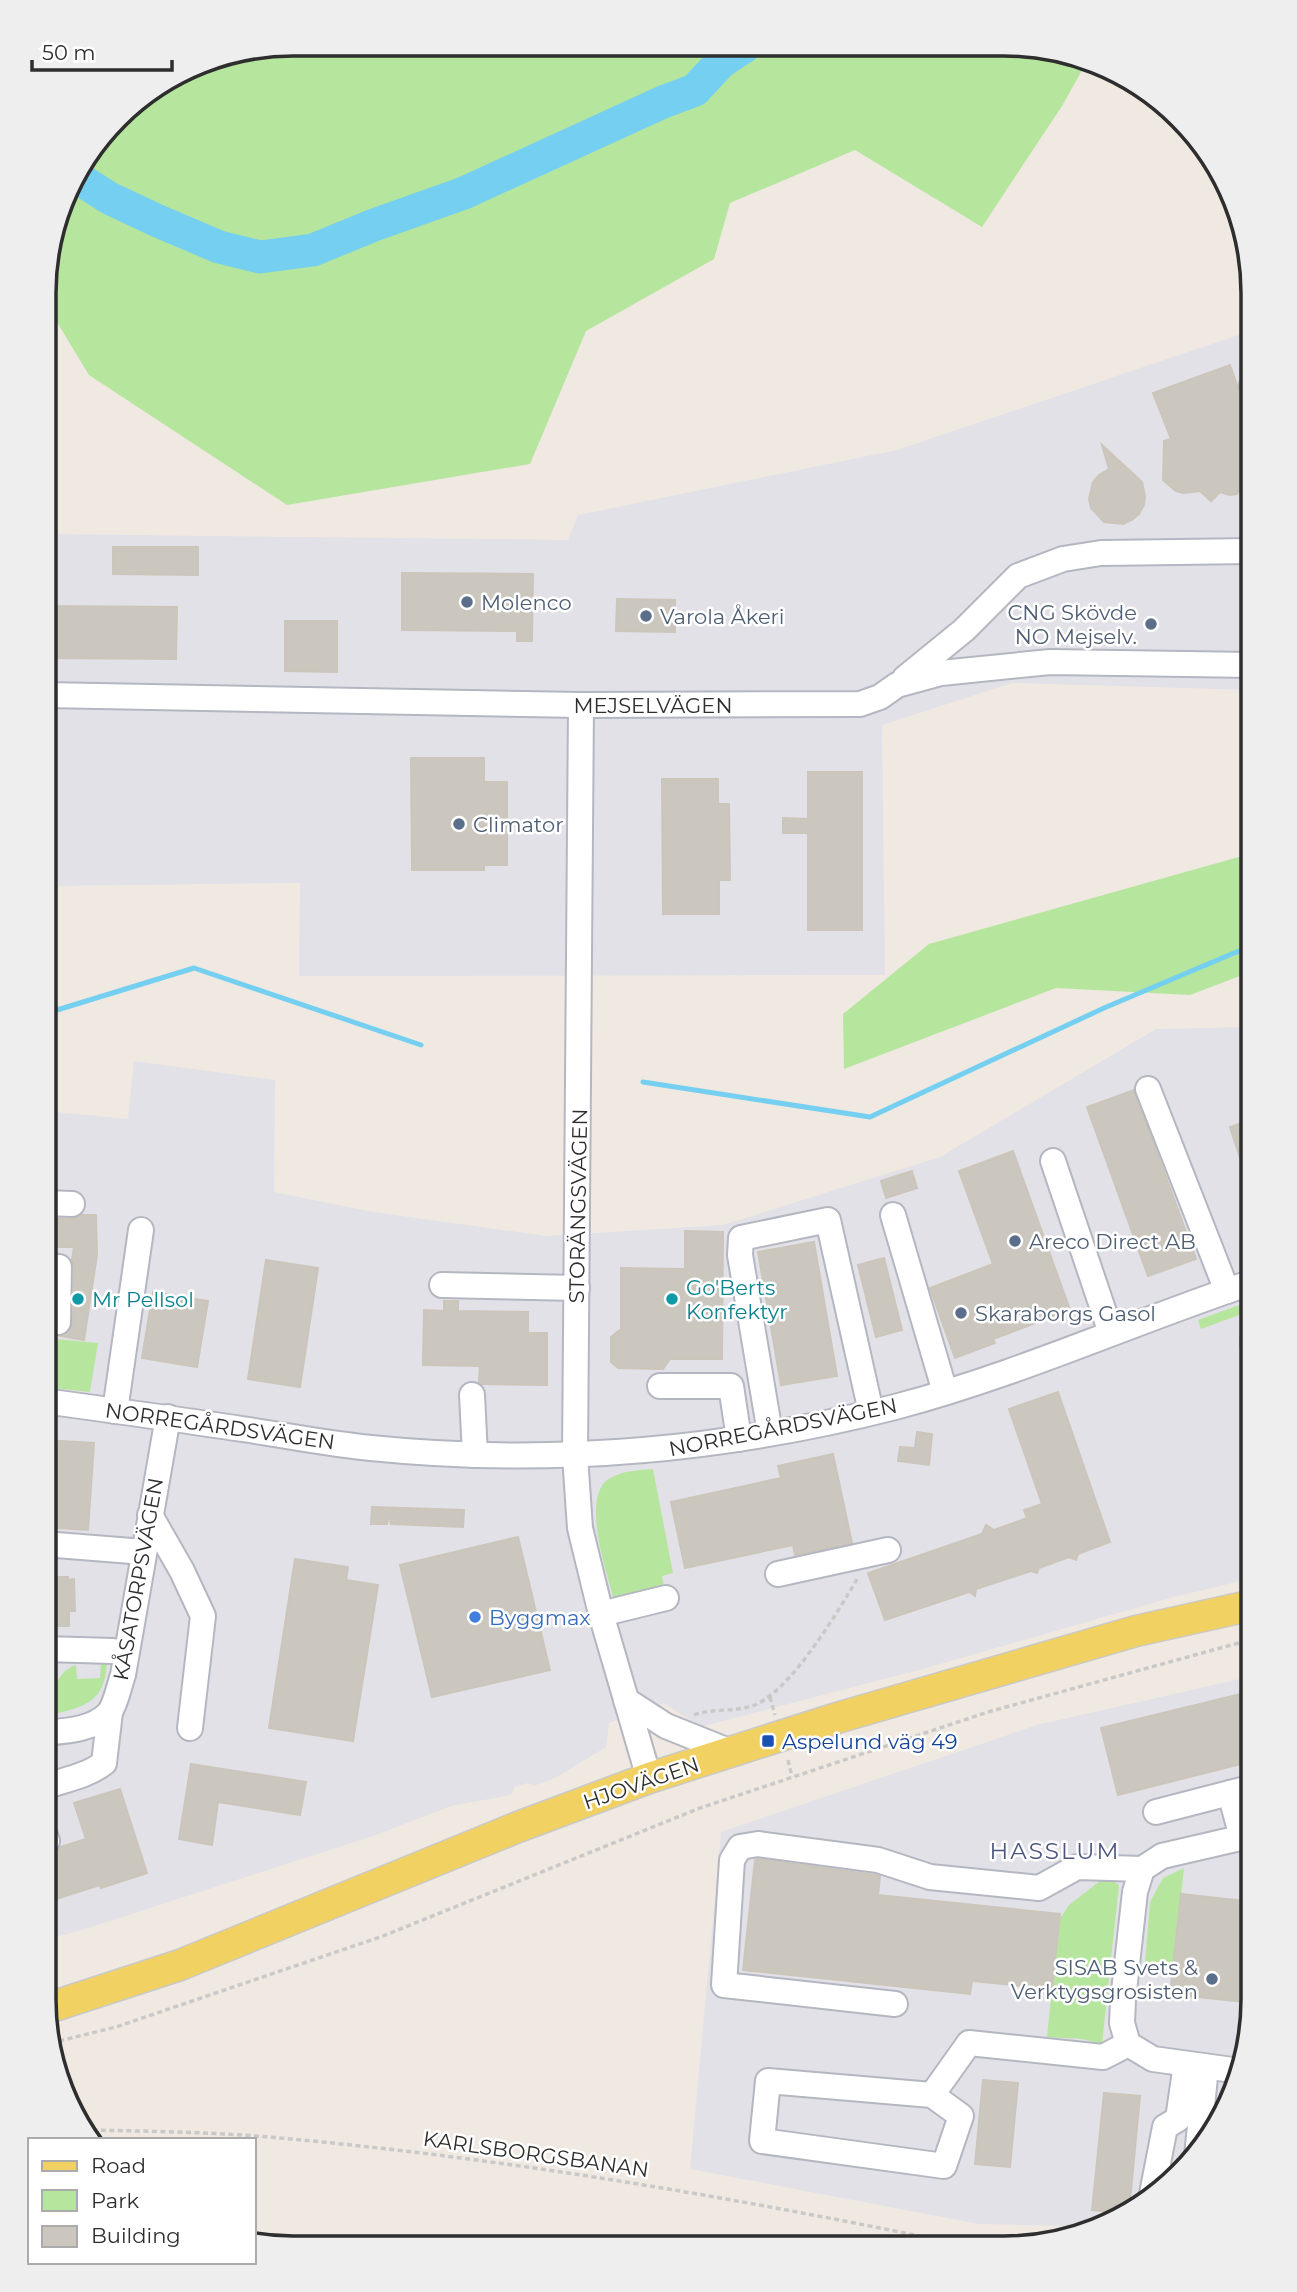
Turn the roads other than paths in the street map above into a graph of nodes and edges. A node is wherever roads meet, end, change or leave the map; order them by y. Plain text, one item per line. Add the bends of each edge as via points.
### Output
1 (1241, 551) edge
2 (1241, 665) edge
3 (897, 685) junction
4 (56, 695) edge
5 (581, 705) junction
6 (1148, 1089) dead end
7 (1053, 1161) dead end
8 (56, 1203) edge
9 (72, 1203) dead end
10 (893, 1215) dead end
11 (141, 1230) dead end
12 (59, 1267) dead end
13 (442, 1284) dead end
14 (1240, 1286) edge
15 (577, 1288) junction
16 (1227, 1291) junction
17 (58, 1322) dead end
18 (1111, 1333) junction
19 (660, 1386) dead end
20 (945, 1392) junction
21 (472, 1395) dead end
22 (56, 1403) edge
23 (115, 1411) junction
24 (871, 1412) junction
25 (168, 1418) junction
26 (770, 1433) junction
27 (739, 1439) junction
28 (475, 1455) junction
29 (575, 1456) junction
30 (150, 1515) junction
31 (56, 1545) edge
32 (144, 1552) junction
33 (878, 1553) road end
34 (778, 1574) dead end
35 (666, 1598) dead end
36 (1240, 1608) edge
37 (601, 1614) junction
38 (56, 1649) edge
39 (126, 1653) junction
40 (626, 1700) junction
41 (110, 1712) junction
42 (190, 1728) dead end
43 (56, 1732) edge
44 (731, 1752) junction
45 (649, 1778) junction
46 (56, 1783) edge
47 (1241, 1790) edge
48 (1156, 1812) dead end
49 (1240, 1838) edge
50 (1142, 1869) junction
51 (895, 2004) dead end
52 (56, 2006) edge
53 (1128, 2044) junction
54 (1196, 2066) junction
55 (1230, 2070) edge
56 (932, 2095) junction
57 (1197, 2136) edge
58 (1155, 2181) edge

1 - 3 street via 1101,554 1063,559 1018,576 964,630
2 - 3 street, MEJSELVÄGEN via 1050,662 941,673
3 - 5 street, MEJSELVÄGEN via 860,704
4 - 5 street, MEJSELVÄGEN
5 - 15 street, STORÄNGSVÄGEN
6 - 16 street
7 - 18 street
8 - 9 street
10 - 20 street
11 - 23 street
12 - 17 street
13 - 15 street
14 - 16 street, NORREGÅRDSVÄGEN
15 - 29 street, STORÄNGSVÄGEN
16 - 18 street, NORREGÅRDSVÄGEN
18 - 20 street, NORREGÅRDSVÄGEN
19 - 27 street via 731,1386
20 - 24 street, NORREGÅRDSVÄGEN
21 - 28 street
22 - 23 street, NORREGÅRDSVÄGEN
23 - 25 street, NORREGÅRDSVÄGEN
24 - 26 street, NORREGÅRDSVÄGEN
24 - 26 street via 828,1220 803,1225 741,1238
25 - 28 street, NORREGÅRDSVÄGEN via 370,1448
25 - 30 street, KÅSATORPSVÄGEN
26 - 27 street, NORREGÅRDSVÄGEN
27 - 29 street, NORREGÅRDSVÄGEN
28 - 29 street, NORREGÅRDSVÄGEN
29 - 37 street, STORÄNGSVÄGEN via 580,1528
30 - 32 street, KÅSATORPSVÄGEN
30 - 42 street via 203,1616
31 - 32 street
32 - 39 street, KÅSATORPSVÄGEN
33 - 34 street
35 - 37 street
36 - 44 main road, HJOVÄGEN via 1136,1631
37 - 40 street, STORÄNGSVÄGEN
38 - 39 street
39 - 41 street, KÅSATORPSVÄGEN
40 - 44 street via 666,1726
40 - 45 street, STORÄNGSVÄGEN
41 - 43 street via 95,1723
41 - 46 street, KÅSATORPSVÄGEN via 104,1763
44 - 45 main road, HJOVÄGEN
45 - 52 main road, HJOVÄGEN via 180,1965
47 - 48 street
49 - 50 street via 1163,1856
50 - 51 street via 1077,1867 1040,1888 930,1877 878,1860 838,1854 758,1844 740,1847 732,1860 724,1985
50 - 53 street via 1135,1892 1122,2023
53 - 54 street via 1153,2059
53 - 56 street via 1103,2057 970,2043
54 - 55 street
54 - 57 street
54 - 58 street via 1178,2119 1165,2127
56 - 56 street via 768,2081 762,2141 944,2166 961,2116

